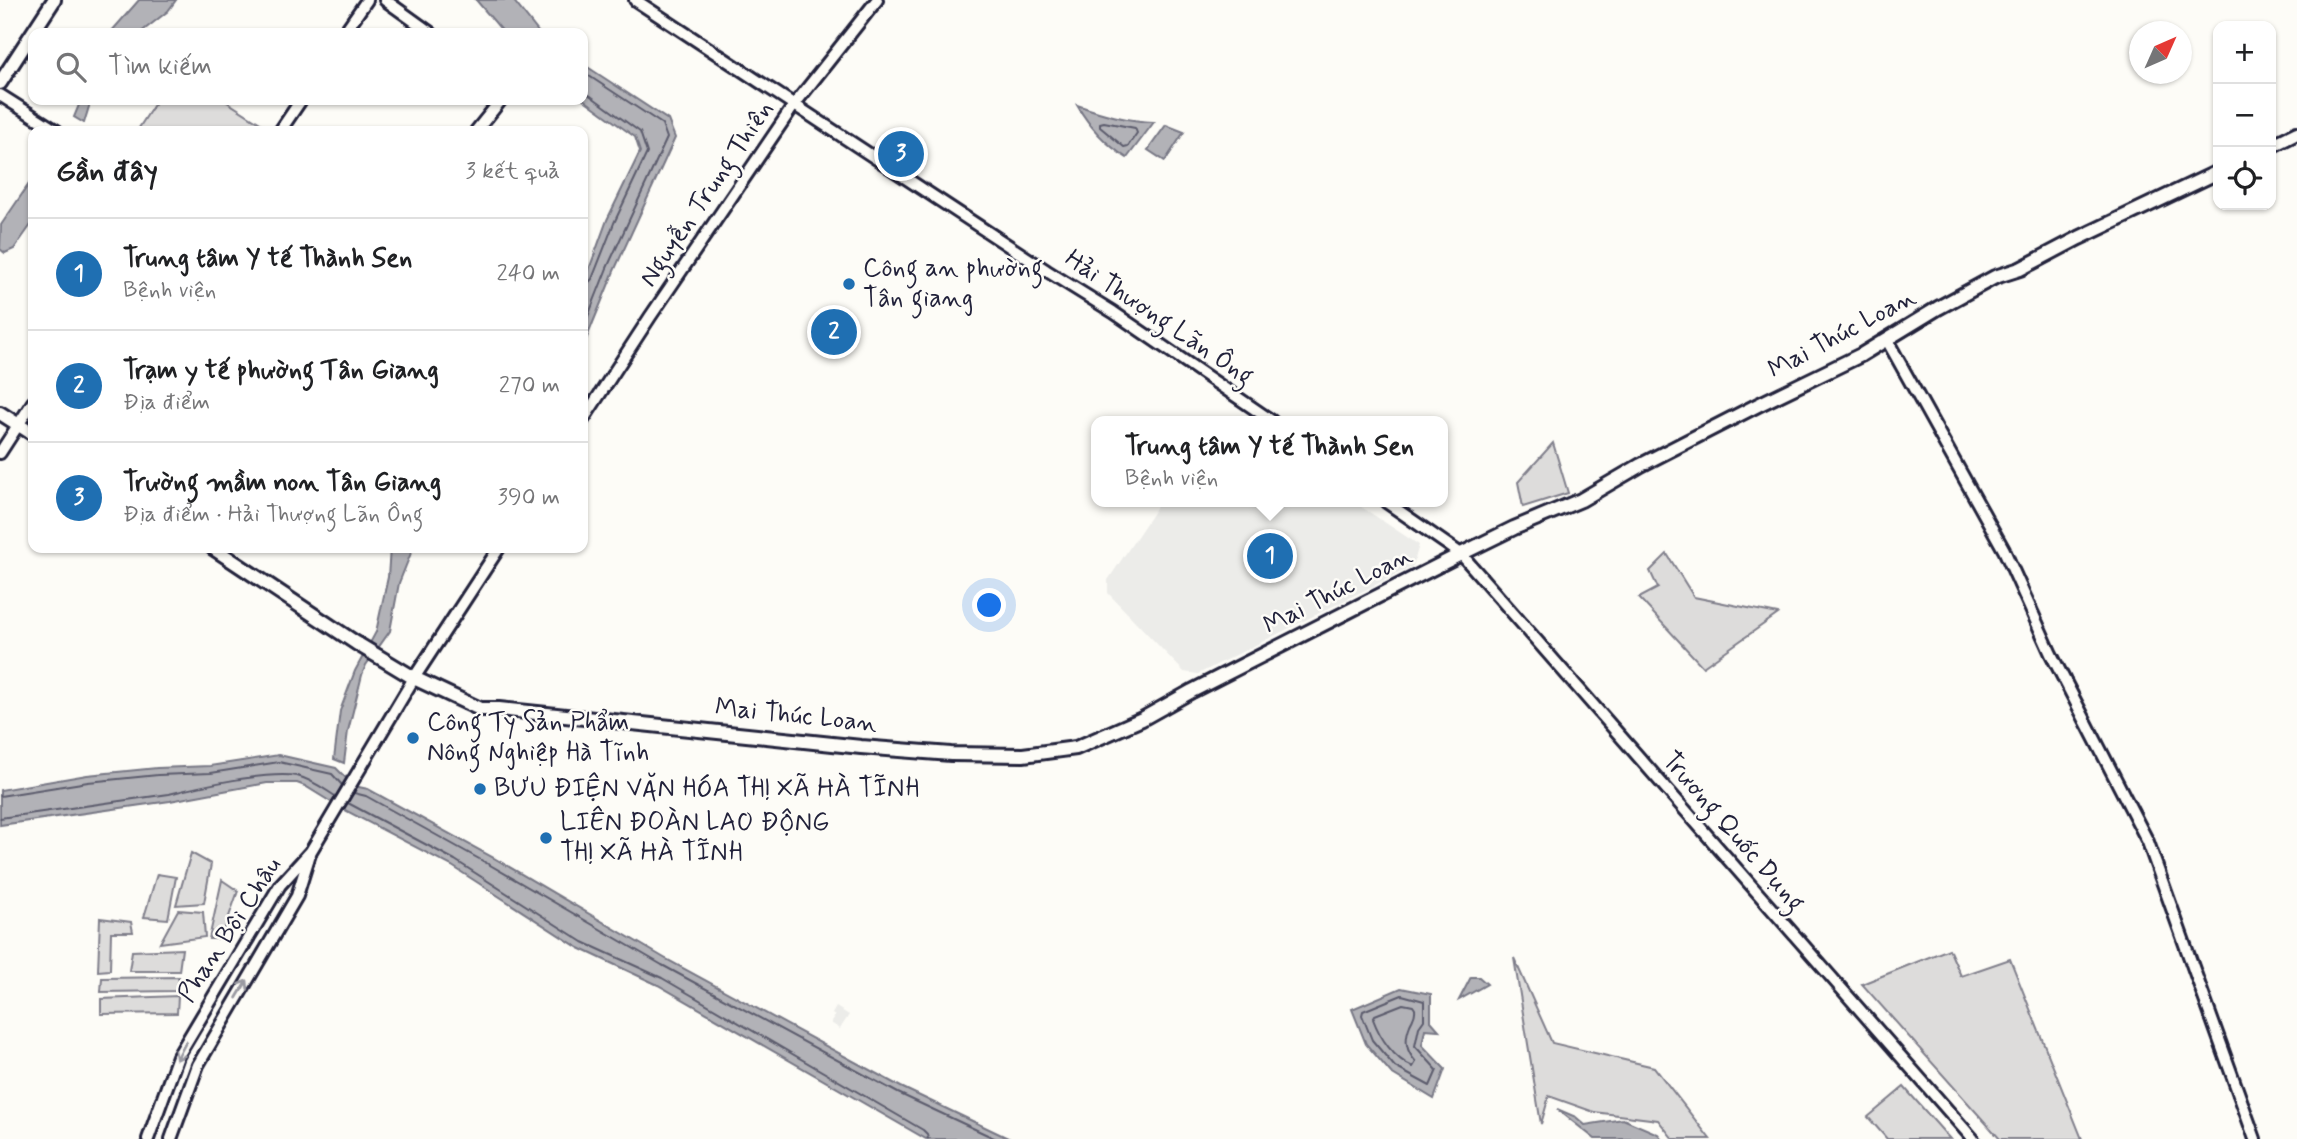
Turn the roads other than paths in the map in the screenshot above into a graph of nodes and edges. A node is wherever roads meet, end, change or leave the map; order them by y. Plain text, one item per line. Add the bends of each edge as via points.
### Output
1 (54, 0) edge
2 (367, 0) edge
3 (385, 0) edge
4 (635, 0) edge
5 (877, 0) edge
6 (36, 28) edge
7 (347, 28) edge
8 (424, 28) edge
9 (28, 40) edge
10 (0, 83) edge
11 (0, 95) edge
12 (298, 105) edge
13 (497, 105) edge
14 (794, 105) junction
15 (49, 126) edge
16 (283, 126) edge
17 (479, 126) edge
18 (2297, 133) edge
19 (2276, 144) edge
20 (2213, 174) edge
21 (1887, 340) junction
22 (28, 410) edge
23 (588, 412) edge
24 (0, 413) edge
25 (1265, 416) edge
26 (19, 425) junction
27 (28, 431) edge
28 (0, 453) edge
29 (1393, 507) edge
30 (221, 553) edge
31 (496, 553) edge
32 (1461, 554) junction
33 (414, 678) junction
34 (311, 851) junction
35 (148, 1139) edge
36 (171, 1139) edge
37 (1973, 1139) edge
38 (2256, 1139) edge

1 - 6 main road
2 - 7 street
3 - 8 street
4 - 14 street, Hải Thượng Lãn Ông
5 - 14 street, Nguyễn Trung Thiên
9 - 10 main road
11 - 15 street
12 - 16 street
13 - 17 street
14 - 23 street, Nguyễn Trung Thiên
14 - 25 street, Hải Thượng Lãn Ông via 1114,312
18 - 19 main road
20 - 21 main road, Mai Thúc Loan via 1995,277
21 - 32 main road, Mai Thúc Loan via 1581,500
21 - 38 street via 2004,550 2050,654 2148,842
22 - 26 street
24 - 26 main road
26 - 27 main road
26 - 28 street
29 - 32 street
30 - 33 main road, Mai Thúc Loan
31 - 33 street
32 - 33 main road, Mai Thúc Loan via 1142,719 1076,748 1023,755 861,747 480,709
32 - 37 street, Trương Quốc Dụng
33 - 34 street
34 -> 35 street, Phan Bội Châu via 280,885 178,1056
36 -> 34 street, Phan Bội Châu via 198,1065 298,896

